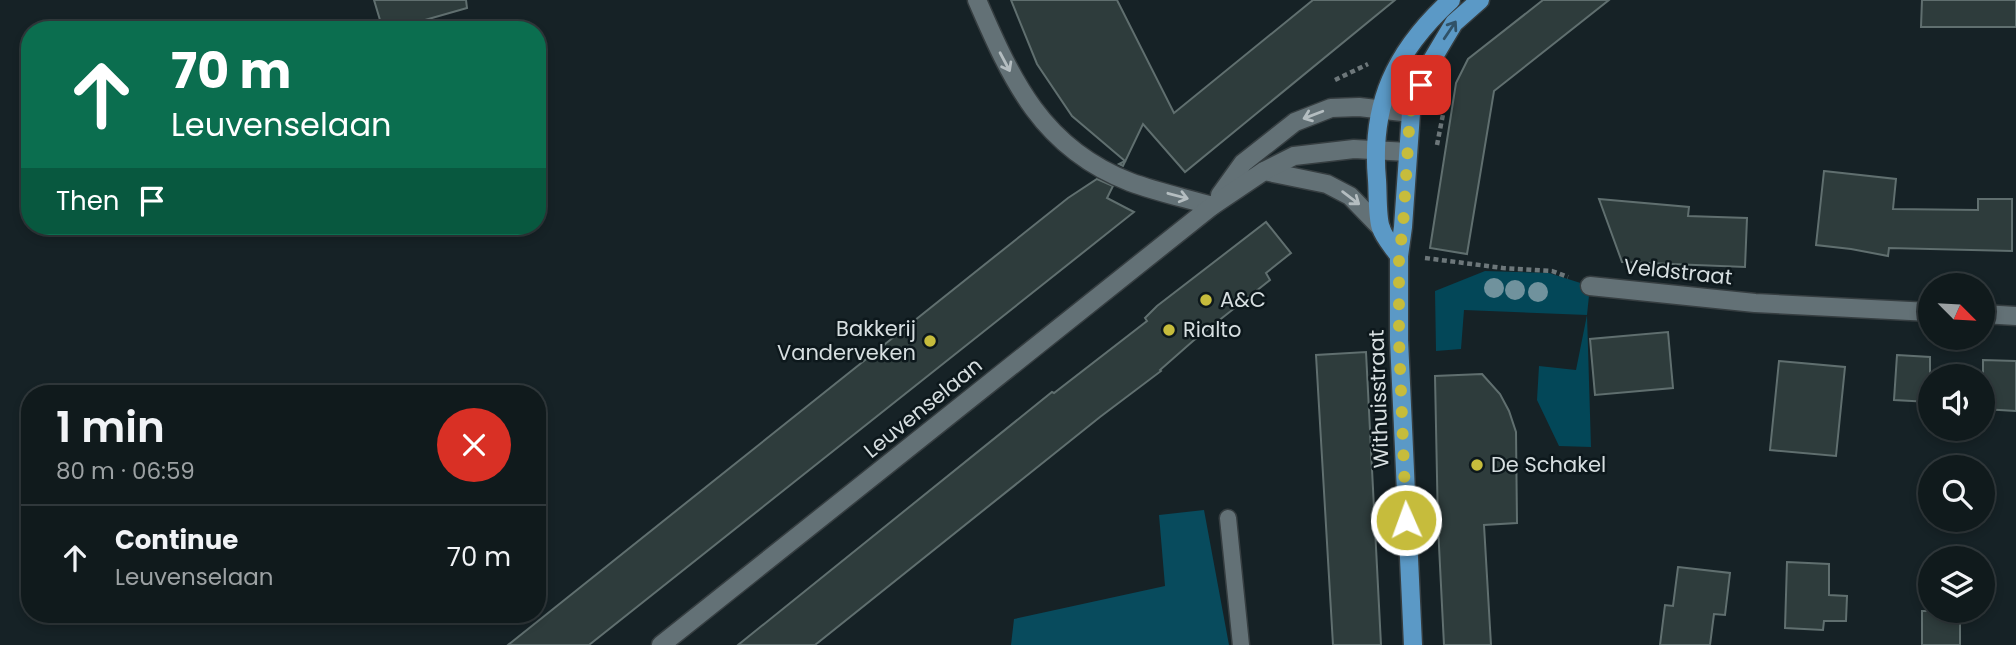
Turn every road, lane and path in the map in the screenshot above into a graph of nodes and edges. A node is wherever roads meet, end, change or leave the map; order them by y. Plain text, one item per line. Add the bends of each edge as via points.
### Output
1 (977, 0) edge
2 (1451, 0) edge
3 (1480, 0) edge
4 (1380, 108) junction
5 (1410, 113) junction
6 (1374, 151) junction
7 (1408, 152) junction
8 (1264, 171) junction
9 (1212, 206) junction
10 (1381, 228) junction
11 (1399, 256) junction
12 (1424, 258) dead end
13 (1590, 286) joint
14 (1918, 311) edge
15 (1995, 315) edge
16 (2016, 316) edge
17 (1228, 518) dead end
18 (661, 645) edge
19 (1241, 645) edge
20 (1413, 645) edge

1 -> 9 street via 1022,93 1067,147 1128,181
2 - 4 main road via 1402,58
5 -> 3 main road via 1426,70 1454,23
4 - 5 street, Leuvenselaan
4 - 6 main road
4 -> 9 street, Leuvenselaan via 1331,108 1295,122 1243,163
5 - 7 main road
6 - 7 street, Leuvenselaan
6 - 8 street, Leuvenselaan via 1294,156
6 - 10 main road
7 - 11 main road, Withuisstraat
8 - 9 street, Leuvenselaan
8 -> 10 street via 1327,184 1350,196
9 - 18 street, Leuvenselaan
10 - 11 main road
11 - 20 main road, Withuisstraat
12 - 13 path via 1552,271
13 - 14 street, Veldstraat via 1755,303
15 - 16 street
17 - 19 lane

